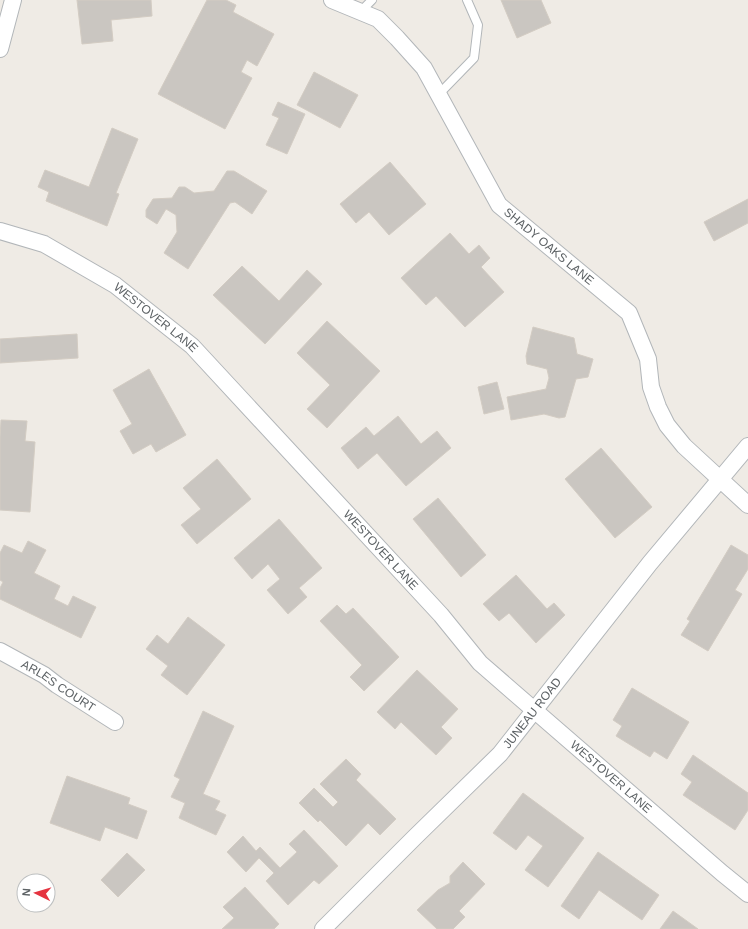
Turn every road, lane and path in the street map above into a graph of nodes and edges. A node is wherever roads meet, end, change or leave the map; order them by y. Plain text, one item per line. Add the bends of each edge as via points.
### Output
1 (13, 0) edge
2 (332, 0) edge
3 (372, 0) edge
4 (467, 0) edge
5 (360, 12) junction
6 (0, 49) edge
7 (439, 94) junction
8 (0, 231) edge
9 (748, 446) edge
10 (720, 479) junction
11 (748, 505) edge
12 (0, 651) edge
13 (535, 710) junction
14 (115, 722) dead end
15 (748, 894) edge
16 (323, 929) edge

1 - 6 street
2 - 5 street, SHADY OAKS LANE
3 - 5 lane
4 - 7 lane via 478,25 474,58
5 - 7 street, SHADY OAKS LANE via 378,19 397,38 424,68
7 - 10 street, SHADY OAKS LANE via 499,205 629,313 648,359 651,386 667,426 684,446
8 - 13 street, WESTOVER LANE via 44,244 115,285 192,346 441,615 480,663
9 - 10 street, JUNEAU ROAD
10 - 11 street, SHADY OAKS LANE
10 - 13 street, JUNEAU ROAD via 650,563
12 - 14 street, ARLES COURT via 44,675
13 - 15 street, WESTOVER LANE
13 - 16 street, JUNEAU ROAD via 500,754

